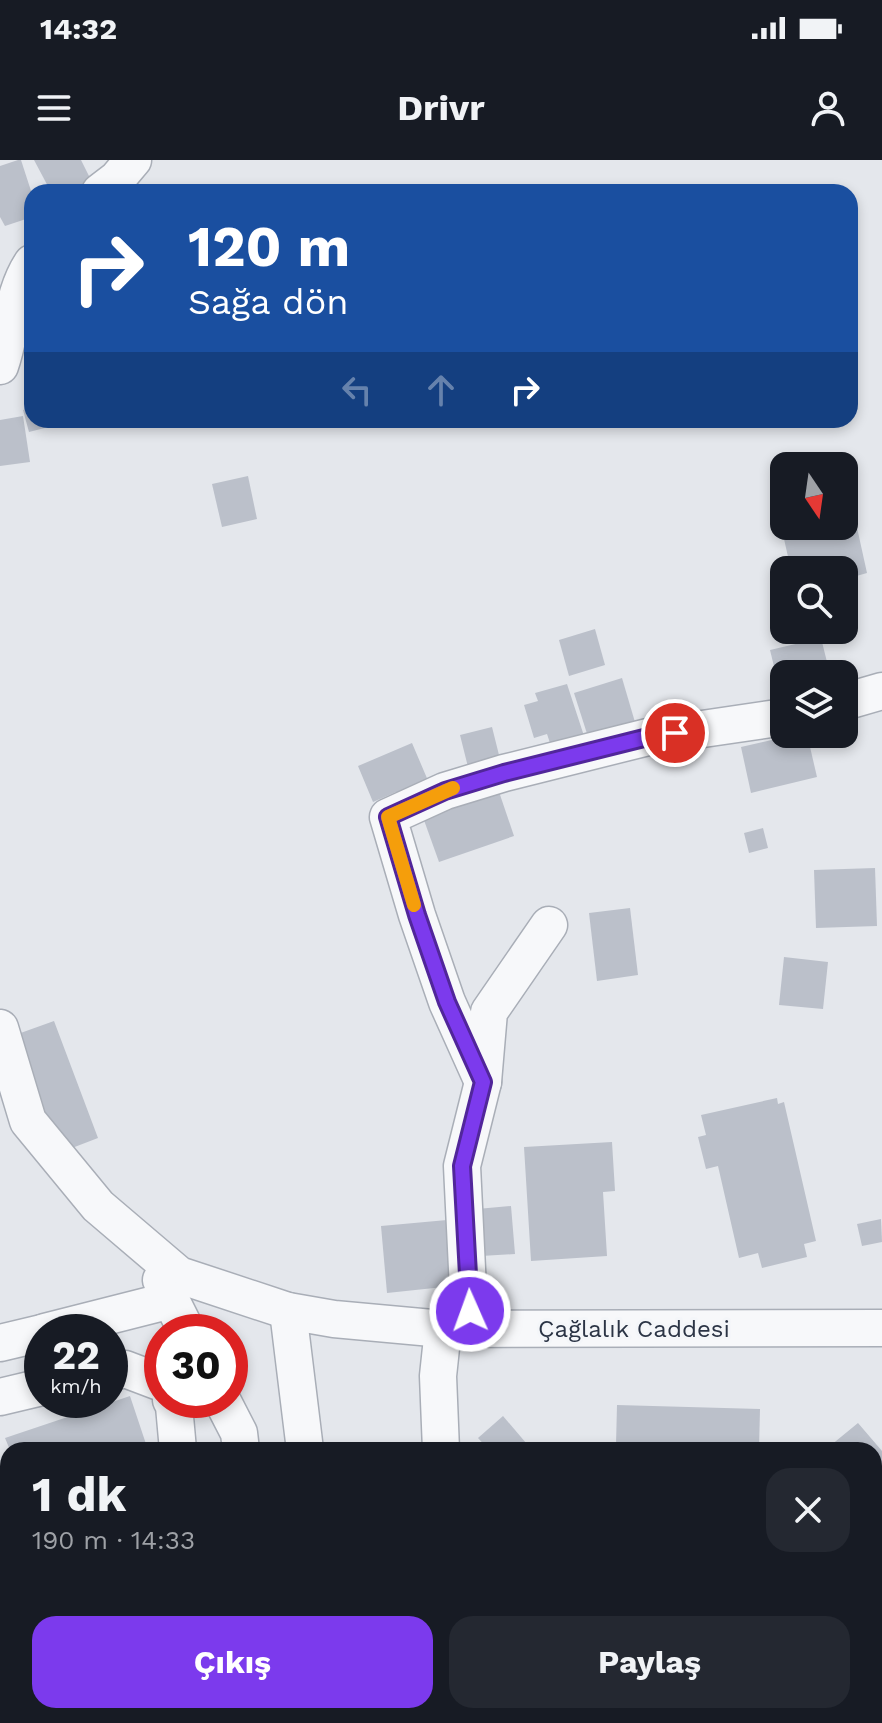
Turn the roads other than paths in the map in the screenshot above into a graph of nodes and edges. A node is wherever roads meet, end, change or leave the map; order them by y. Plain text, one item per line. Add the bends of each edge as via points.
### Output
1 (24, 275) edge
2 (0, 366) edge
3 (882, 691) edge
4 (858, 698) edge
5 (770, 719) edge
6 (549, 925) dead end
7 (0, 1028) edge
8 (483, 1082) junction
9 (142, 1243) junction
10 (171, 1300) junction
11 (288, 1311) junction
12 (115, 1314) edge
13 (178, 1314) edge
14 (882, 1328) edge
15 (456, 1330) junction
16 (24, 1337) edge
17 (0, 1343) edge
18 (24, 1391) edge
19 (0, 1397) edge
20 (175, 1418) edge
21 (231, 1418) edge
22 (177, 1442) edge
23 (240, 1442) edge
24 (304, 1442) edge
25 (441, 1442) edge

1 - 2 street
3 - 4 street
5 - 8 street via 648,737 504,773 445,791 388,817 442,988
6 - 8 street via 489,1012
7 - 9 street, Çağlalık Caddesi via 28,1121 98,1206
8 - 15 street via 462,1166
9 - 10 street
9 - 11 street, Çağlalık Caddesi via 179,1275
10 - 12 street
10 - 13 street
11 - 15 street, Çağlalık Caddesi
11 - 24 street
14 - 15 street, Çağlalık Caddesi
15 - 25 street via 438,1376
16 - 17 street
18 - 19 street
20 - 22 street
21 - 23 street

